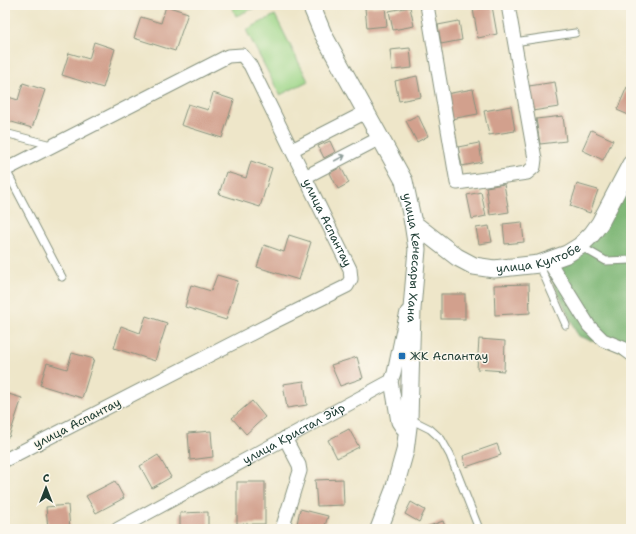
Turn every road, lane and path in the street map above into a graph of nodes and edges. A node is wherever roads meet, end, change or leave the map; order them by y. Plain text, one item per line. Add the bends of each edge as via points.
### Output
1 (311, 5) edge
2 (427, 5) edge
3 (508, 5) edge
4 (575, 33) dead end
5 (514, 42) junction
6 (366, 112) junction
7 (5, 133) edge
8 (380, 138) junction
9 (54, 146) junction
10 (292, 150) junction
11 (631, 164) edge
12 (5, 169) edge
13 (305, 176) junction
14 (414, 223) junction
15 (580, 246) junction
16 (631, 260) edge
17 (543, 262) junction
18 (62, 277) dead end
19 (414, 294) junction
20 (566, 325) dead end
21 (631, 354) edge
22 (391, 381) junction
23 (408, 425) junction
24 (284, 438) junction
25 (5, 460) edge
26 (381, 528) edge
27 (118, 529) edge
28 (282, 529) edge
29 (479, 529) edge

1 - 6 street, улица Кенесары Хана via 323,34
2 - 5 street via 457,183 527,173 534,168 535,159
3 - 5 street
4 - 5 lane
6 - 8 street, улица Кенесары Хана
6 - 10 street
7 - 9 lane
13 -> 8 street
8 - 14 street, улица Кенесары Хана via 404,181
9 - 10 street, улица Аспантау via 228,56 242,55 250,65
9 - 12 street, улица Аспантау
10 - 13 street, улица Аспантау
11 - 15 street, улица Култобе via 600,222
12 - 18 lane
13 - 25 street, улица Аспантау via 350,268 351,279 347,286
14 - 17 street, улица Култобе via 457,257 474,266 494,269
14 - 19 street, улица Кенесары Хана via 417,249
15 - 16 lane via 606,261
15 - 17 street, улица Култобе via 567,254
17 - 20 lane
17 - 21 street via 589,326 603,340
19 - 22 street via 405,320
19 - 23 street, улица Кенесары Хана
22 - 23 street via 398,422 402,428
22 - 24 street, улица Кристал Эйр
23 - 26 street, улица Кенесары Хана via 405,451
23 - 29 lane via 430,429 442,439
24 - 27 street, улица Кристал Эйр
24 - 28 street via 300,471

